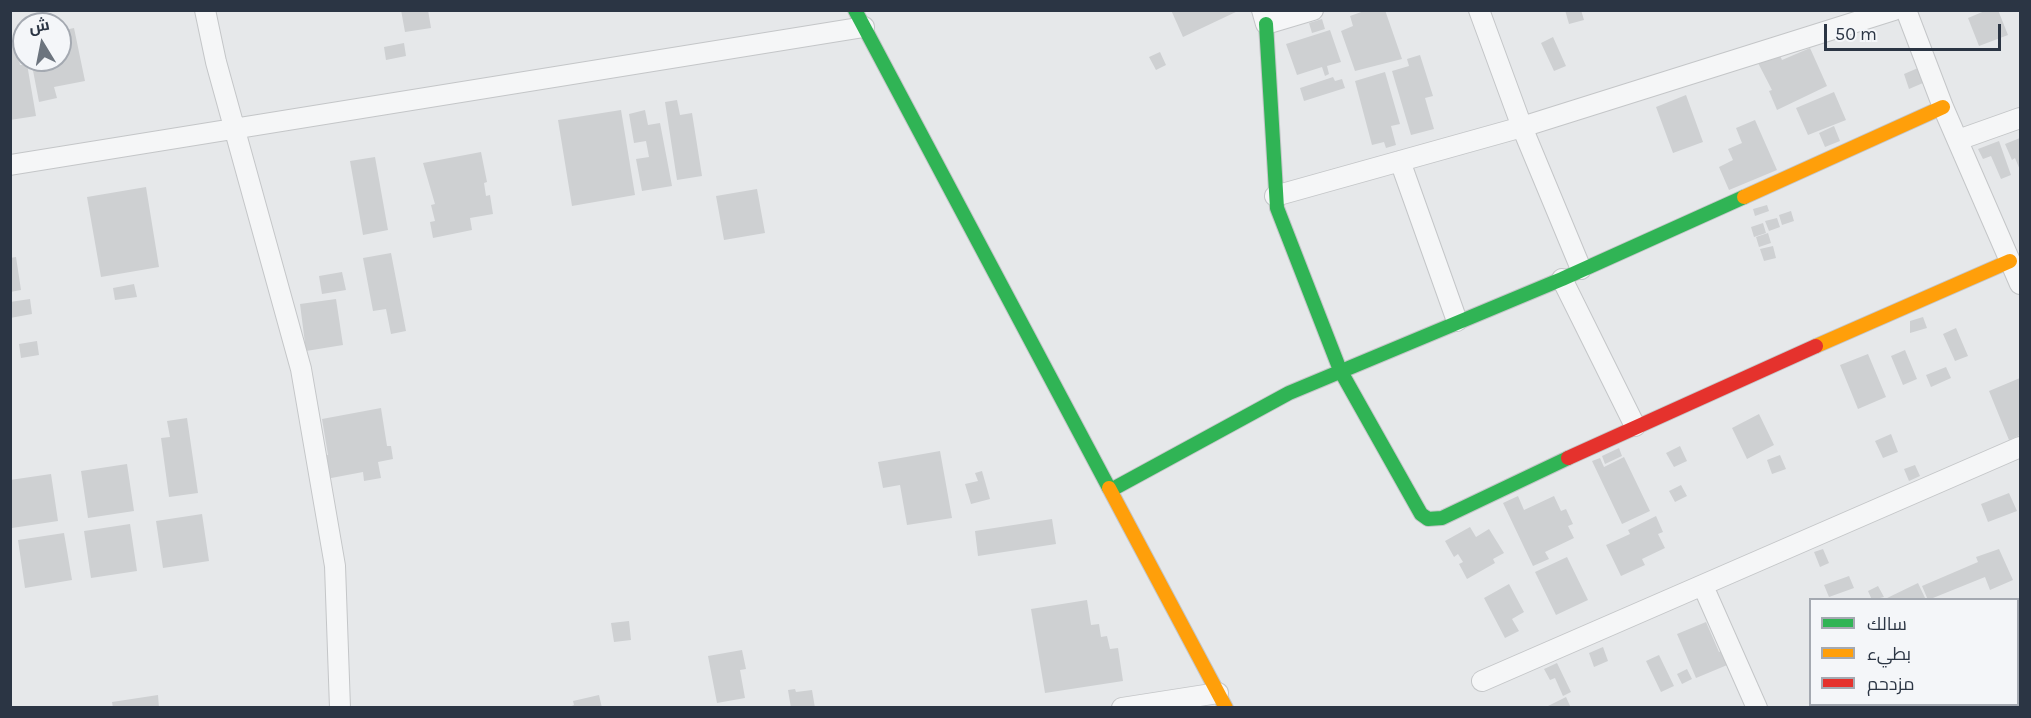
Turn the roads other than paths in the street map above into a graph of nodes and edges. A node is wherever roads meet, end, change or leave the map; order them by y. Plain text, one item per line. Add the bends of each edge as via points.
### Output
1 (205, 10) edge
2 (1313, 10) edge
3 (1479, 10) edge
4 (1894, 10) edge
5 (1906, 10) edge
6 (1264, 17) edge
7 (860, 19) edge
8 (1943, 107) junction
9 (2020, 118) edge
10 (1522, 127) junction
11 (236, 129) junction
12 (1958, 140) junction
13 (1400, 161) junction
14 (10, 165) edge
15 (1275, 196) junction
16 (2010, 261) junction
17 (1581, 269) junction
18 (1562, 279) junction
19 (2020, 284) edge
20 (1456, 321) junction
21 (1340, 370) junction
22 (1635, 426) junction
23 (2020, 447) edge
24 (1111, 489) junction
25 (1703, 586) junction
26 (1482, 681) dead end
27 (1222, 700) edge
28 (340, 708) edge
29 (1122, 708) edge
30 (1757, 708) edge

1 - 11 street
2 - 6 street
3 - 10 street
4 - 10 street
5 - 8 street
6 - 15 street
7 - 11 street
7 - 24 street
8 - 12 street
8 - 17 street
9 - 12 street
10 - 13 street
10 - 17 street
11 - 14 street
11 - 28 street via 301,369 335,566
12 - 16 street
13 - 15 street
13 - 20 street
15 - 21 street
16 - 19 street
16 - 22 street
17 - 18 street
18 - 20 street
18 - 22 street
20 - 21 street
21 - 22 street via 1421,514 1428,519 1442,518
21 - 24 street via 1261,406
23 - 25 street
24 - 27 street
25 - 26 street
25 - 30 street
27 - 29 street

